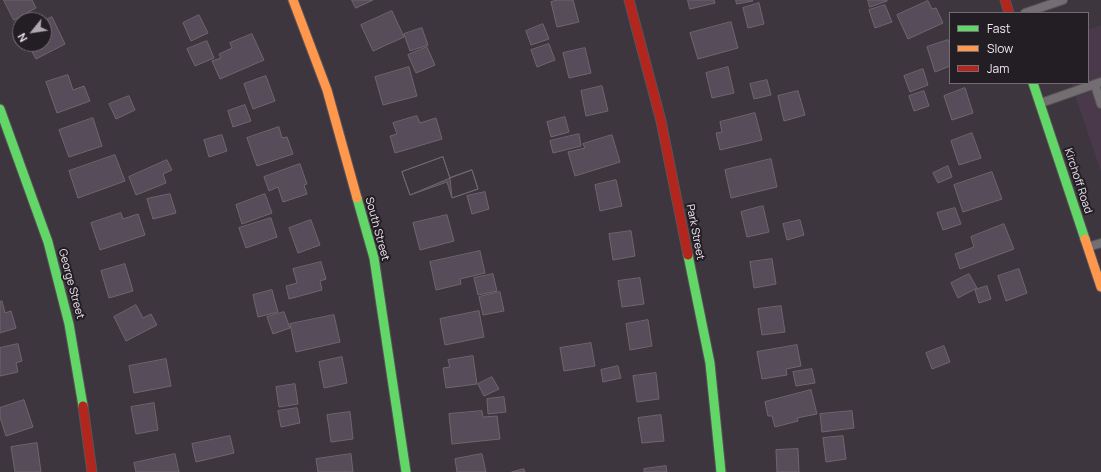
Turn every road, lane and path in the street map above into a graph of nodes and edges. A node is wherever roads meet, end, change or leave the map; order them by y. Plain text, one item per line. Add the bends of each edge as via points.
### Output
1 (293, 0) edge
2 (629, 0) edge
3 (1005, 0) edge
4 (1063, 0) edge
5 (1009, 12) edge
6 (1028, 12) edge
7 (1033, 84) edge
8 (1098, 84) edge
9 (1040, 104) junction
10 (1101, 104) edge
11 (0, 109) edge
12 (1101, 243) edge
13 (1087, 248) junction
14 (1101, 287) edge
15 (92, 472) edge
16 (406, 472) edge
17 (721, 472) edge

1 - 16 street, South Street via 327,90 374,258
2 - 17 street, Park Street via 660,121 710,363
3 - 5 street
4 - 6 lane
7 - 9 street, Kirchoff Road
8 - 9 lane
8 - 10 lane
9 - 13 street, Kirchoff Road
11 - 15 street, George Street via 48,242 69,324
12 - 13 lane
13 - 14 street, Kirchoff Road

